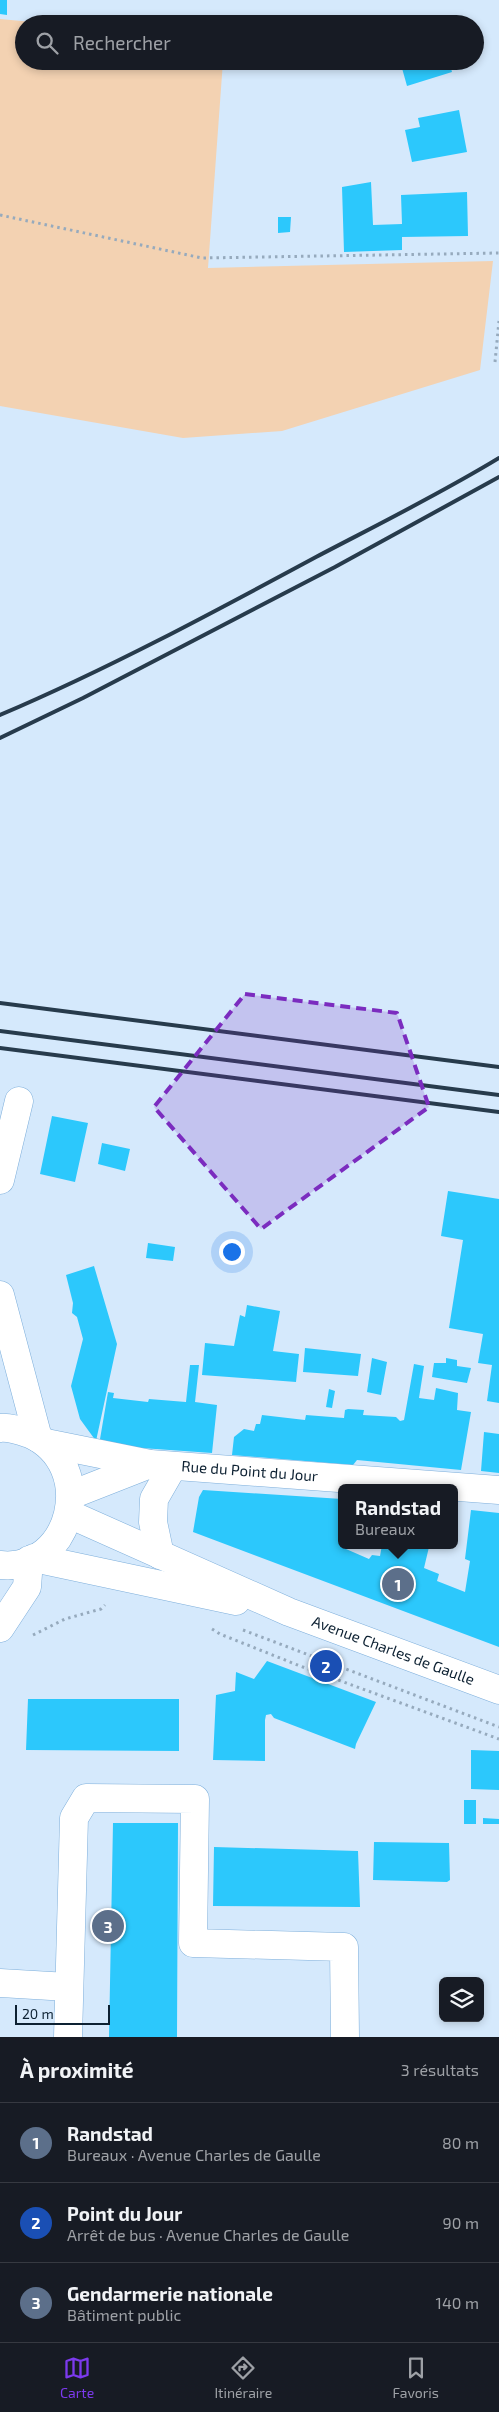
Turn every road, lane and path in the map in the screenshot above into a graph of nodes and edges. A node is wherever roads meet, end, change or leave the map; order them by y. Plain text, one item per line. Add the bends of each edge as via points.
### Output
1 (0, 215) edge
2 (499, 253) edge
3 (499, 321) edge
4 (495, 362) dead end
5 (19, 1100) dead end
6 (0, 1180) edge
7 (0, 1295) edge
8 (0, 1428) edge
9 (42, 1441) junction
10 (161, 1465) junction
11 (418, 1484) edge
12 (458, 1487) edge
13 (499, 1490) edge
14 (70, 1504) junction
15 (160, 1554) junction
16 (32, 1559) junction
17 (0, 1565) edge
18 (228, 1599) junction
19 (112, 1603) dead end
20 (289, 1612) junction
21 (65, 1619) dead end
22 (206, 1624) dead end
23 (0, 1628) edge
24 (499, 1690) edge
25 (499, 1727) edge
26 (499, 1739) edge
27 (0, 1983) edge
28 (68, 1987) junction
29 (68, 2037) edge
30 (345, 2037) edge

1 - 2 path via 202,258
3 - 4 path
5 - 6 main road
7 - 9 main road
8 - 9 main road, Rue du Point du Jour via 22,1431
9 - 10 main road, Rue du Point du Jour
9 - 14 main road via 59,1458 68,1476
10 - 11 main road, Rue du Point du Jour
10 - 14 main road
10 - 15 main road via 153,1522
12 - 13 main road, Rue du Point du Jour
14 - 15 main road
14 - 16 main road via 62,1531 50,1546
15 - 20 main road
16 - 17 main road
16 - 18 main road
16 - 23 main road via 27,1587
18 - 20 main road
18 - 25 path via 227,1621 252,1634
19 - 21 path via 101,1610
20 - 24 main road, Avenue Charles de Gaulle
22 - 26 path via 220,1634 300,1666
27 - 28 main road
28 - 29 main road
28 - 30 main road via 74,1818 86,1798 195,1799 193,1943 344,1946

